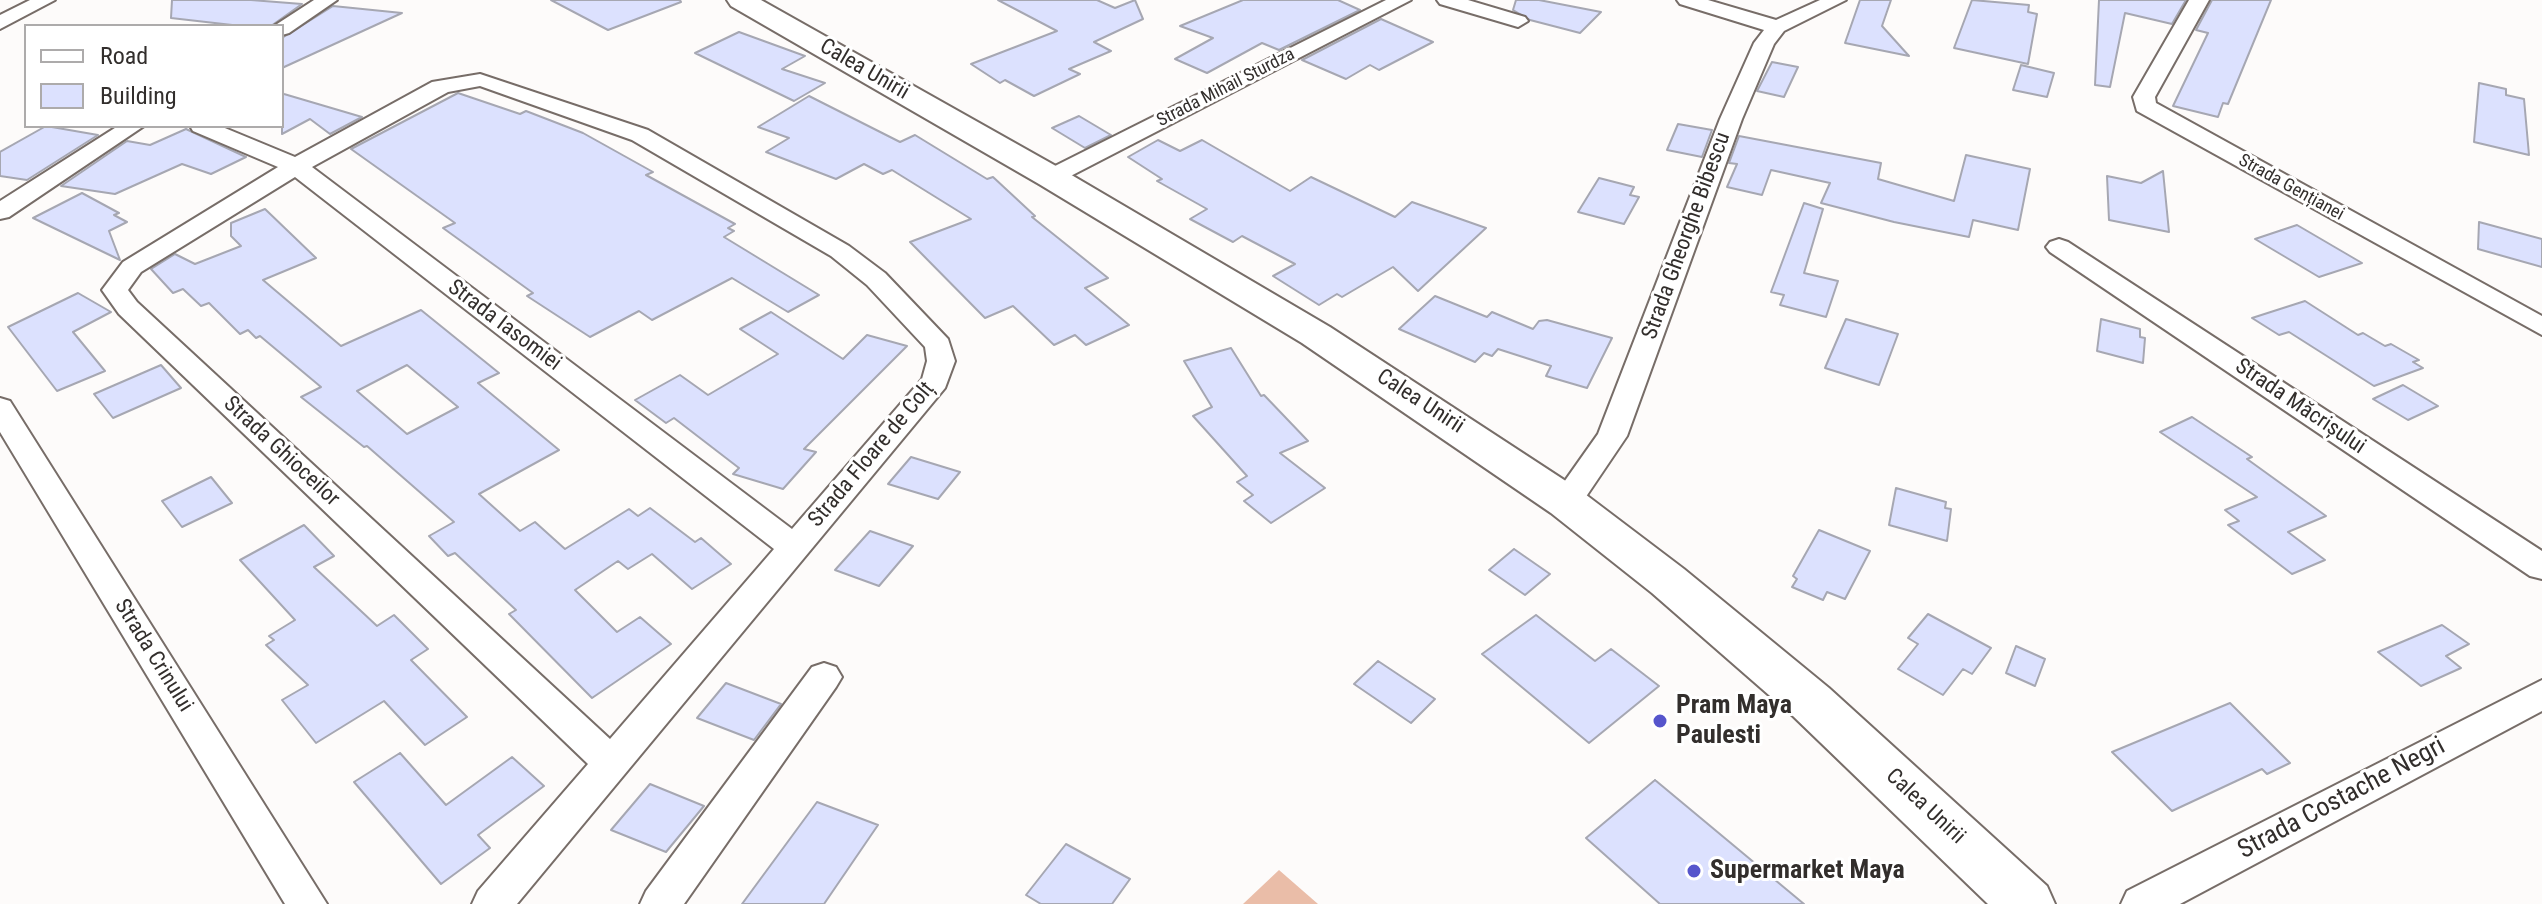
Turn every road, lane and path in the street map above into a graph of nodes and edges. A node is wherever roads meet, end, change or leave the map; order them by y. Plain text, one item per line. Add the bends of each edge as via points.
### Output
1 (45, 0) edge
2 (327, 0) edge
3 (741, 0) edge
4 (1401, 0) edge
5 (1447, 0) edge
6 (1687, 0) edge
7 (1836, 0) edge
8 (2199, 0) edge
9 (1518, 21) dead end
10 (0, 23) edge
11 (1777, 27) junction
12 (284, 28) edge
13 (130, 128) edge
14 (206, 128) edge
15 (296, 166) junction
16 (1051, 177) junction
17 (0, 212) edge
18 (2059, 247) dead end
19 (2542, 327) edge
20 (0, 408) edge
21 (1566, 502) junction
22 (795, 548) junction
23 (2542, 567) edge
24 (824, 677) dead end
25 (2542, 694) edge
26 (611, 763) junction
27 (307, 904) edge
28 (492, 904) edge
29 (660, 904) edge
30 (2027, 904) edge
31 (2141, 904) edge

1 - 10 street
2 - 12 street
3 - 16 main road, Calea Unirii
4 - 16 street, Strada Mihail Sturdza
5 - 9 street
6 - 11 street
7 - 11 street
8 - 19 street, Strada Gențianei via 2144,97 2145,106
11 - 21 street, Strada Gheorghe Bibescu via 1764,43 1731,119 1612,436
13 - 17 street
14 - 15 street, Strada Iasomiei
15 - 22 street, Strada Iasomiei
15 - 22 street, Strada Floare de Colț via 440,87 480,80 640,135 840,251 876,279 938,345 941,361 935,382
15 - 26 street, Strada Ghioceilor via 132,267 115,290 128,308
16 - 21 main road, Calea Unirii via 1316,335
18 - 23 street, Strada Măcrișului
20 - 27 street, Strada Crinului
21 - 30 main road, Calea Unirii via 1811,702
22 - 26 street, Strada Floare de Colț
24 - 29 street
25 - 31 street, Strada Costache Negri
26 - 28 street, Strada Floare de Colț

